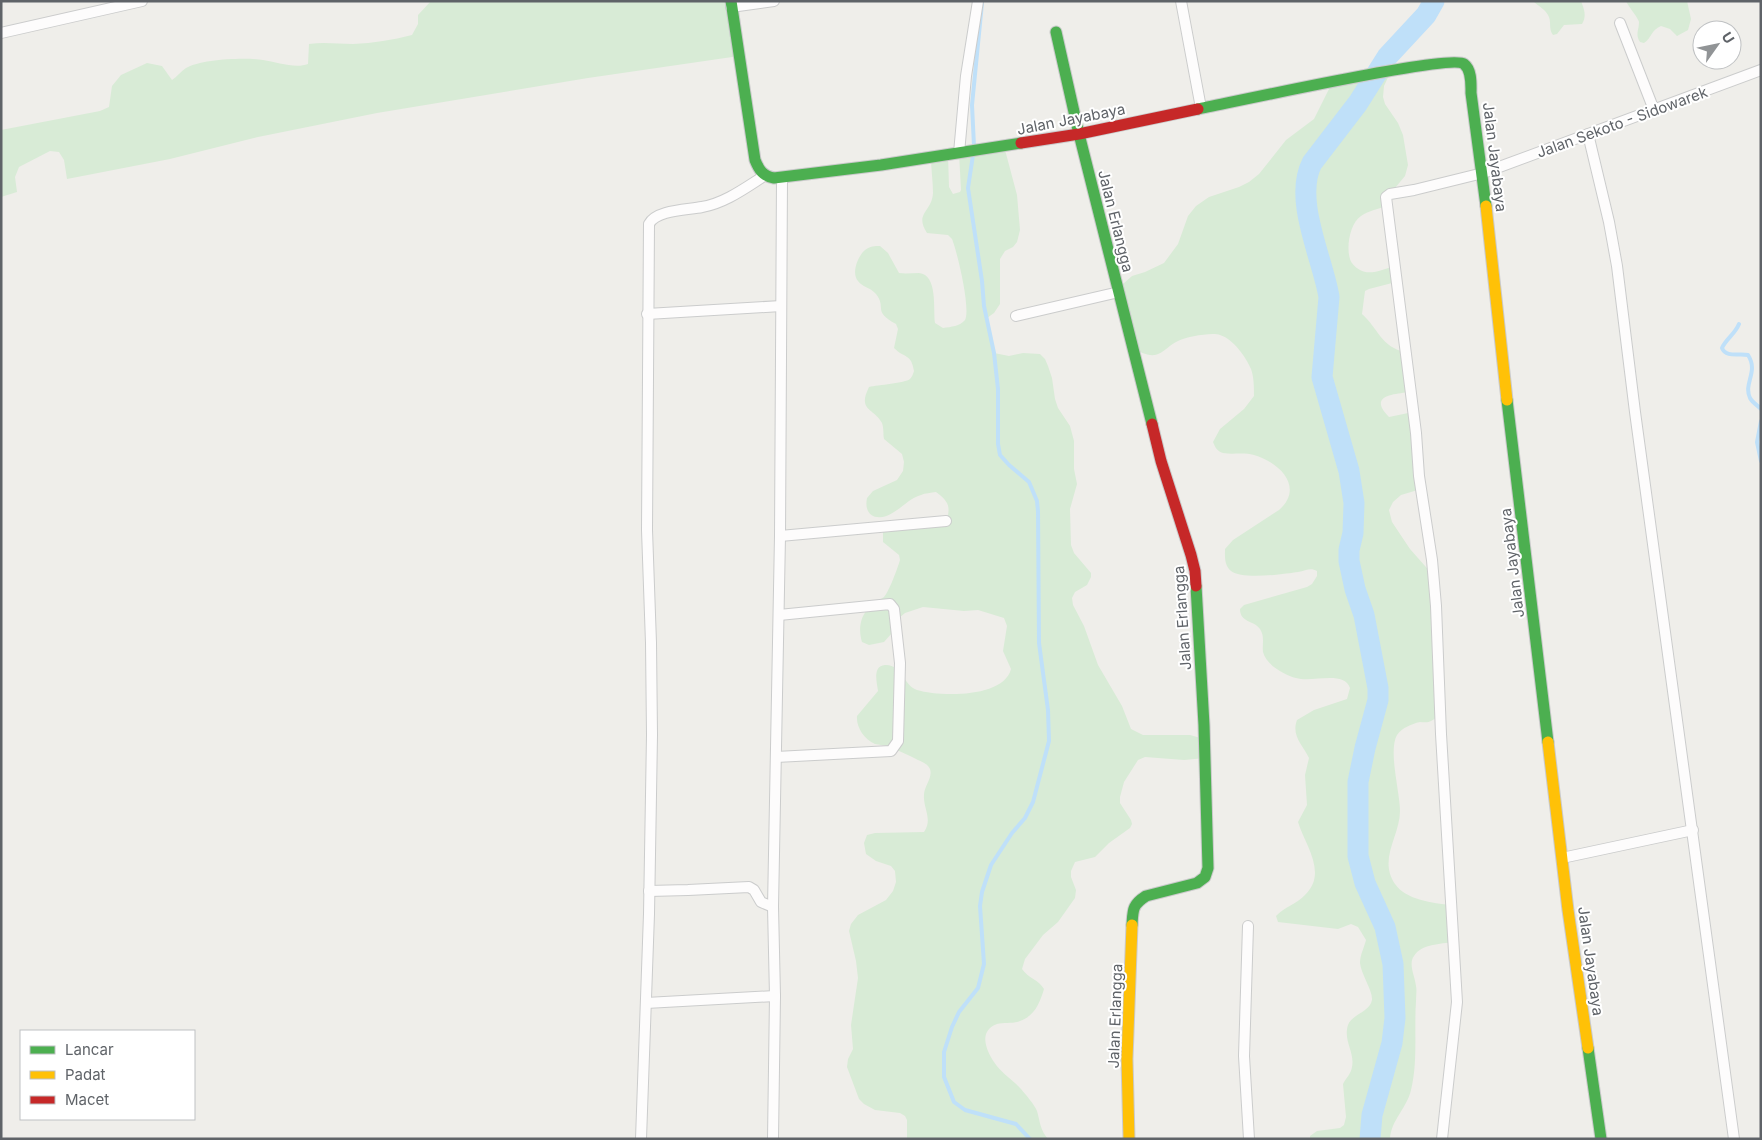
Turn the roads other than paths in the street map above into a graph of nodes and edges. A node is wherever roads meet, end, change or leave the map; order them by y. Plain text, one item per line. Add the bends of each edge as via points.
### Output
1 (90, 1) edge
2 (142, 1) edge
3 (774, 1) edge
4 (978, 1) edge
5 (1181, 1) edge
6 (731, 4) edge
7 (91, 13) junction
8 (1620, 23) dead end
9 (1056, 32) dead end
10 (1, 33) edge
11 (1761, 70) edge
12 (1201, 108) junction
13 (1654, 110) junction
14 (1079, 134) junction
15 (1588, 134) junction
16 (963, 152) junction
17 (1483, 173) junction
18 (764, 176) junction
19 (782, 178) junction
20 (1119, 292) junction
21 (781, 306) junction
22 (648, 314) junction
23 (1016, 316) dead end
24 (946, 521) dead end
25 (780, 536) junction
26 (779, 615) junction
27 (776, 757) junction
28 (1693, 830) junction
29 (1562, 858) junction
30 (650, 891) junction
31 (773, 907) junction
32 (1248, 926) dead end
33 (775, 996) junction
34 (646, 1003) junction
35 (641, 1139) edge
36 (772, 1139) edge
37 (1129, 1139) edge
38 (1249, 1139) edge
39 (1442, 1139) edge
40 (1601, 1139) edge
41 (1734, 1139) edge

1 - 7 street
2 - 7 street
3 - 6 street
4 - 16 street via 964,91
5 - 12 street
6 - 18 street via 756,160
7 - 10 street
8 - 13 street
9 - 14 street, Jalan Erlangga
11 - 13 street, Jalan Sekoto - Sidowarek
12 - 14 street, Jalan Jayabaya
12 - 17 street, Jalan Jayabaya via 1365,75 1458,62 1468,69 1471,80
13 - 15 street, Jalan Sekoto - Sidowarek
14 - 16 street, Jalan Jayabaya
14 - 20 street, Jalan Erlangga
15 - 17 street, Jalan Sekoto - Sidowarek
15 - 28 street via 1616,266
16 - 19 street, Jalan Jayabaya
17 - 29 street, Jalan Jayabaya via 1498,325
17 - 39 street, Jalan Sekoto - Sidowarek via 1386,197 1436,606 1457,1002
18 - 19 street, Jalan Jayabaya
18 - 22 street via 723,200 705,207 657,216 650,221
19 - 21 street
20 - 23 street
20 - 37 street, Jalan Erlangga via 1163,466 1195,571 1208,868 1201,881 1146,896 1134,908 1127,1059
21 - 22 street
21 - 25 street
22 - 30 street via 646,530 652,725
24 - 25 street
25 - 26 street
26 - 27 street
26 - 27 street via 890,604 894,609 900,664 898,741 891,751
27 - 31 street
28 - 29 street
28 - 41 street
29 - 40 street, Jalan Jayabaya
30 - 31 street via 749,887 761,902
30 - 34 street
31 - 33 street
32 - 38 street via 1244,1056
33 - 34 street
33 - 36 street
34 - 35 street

